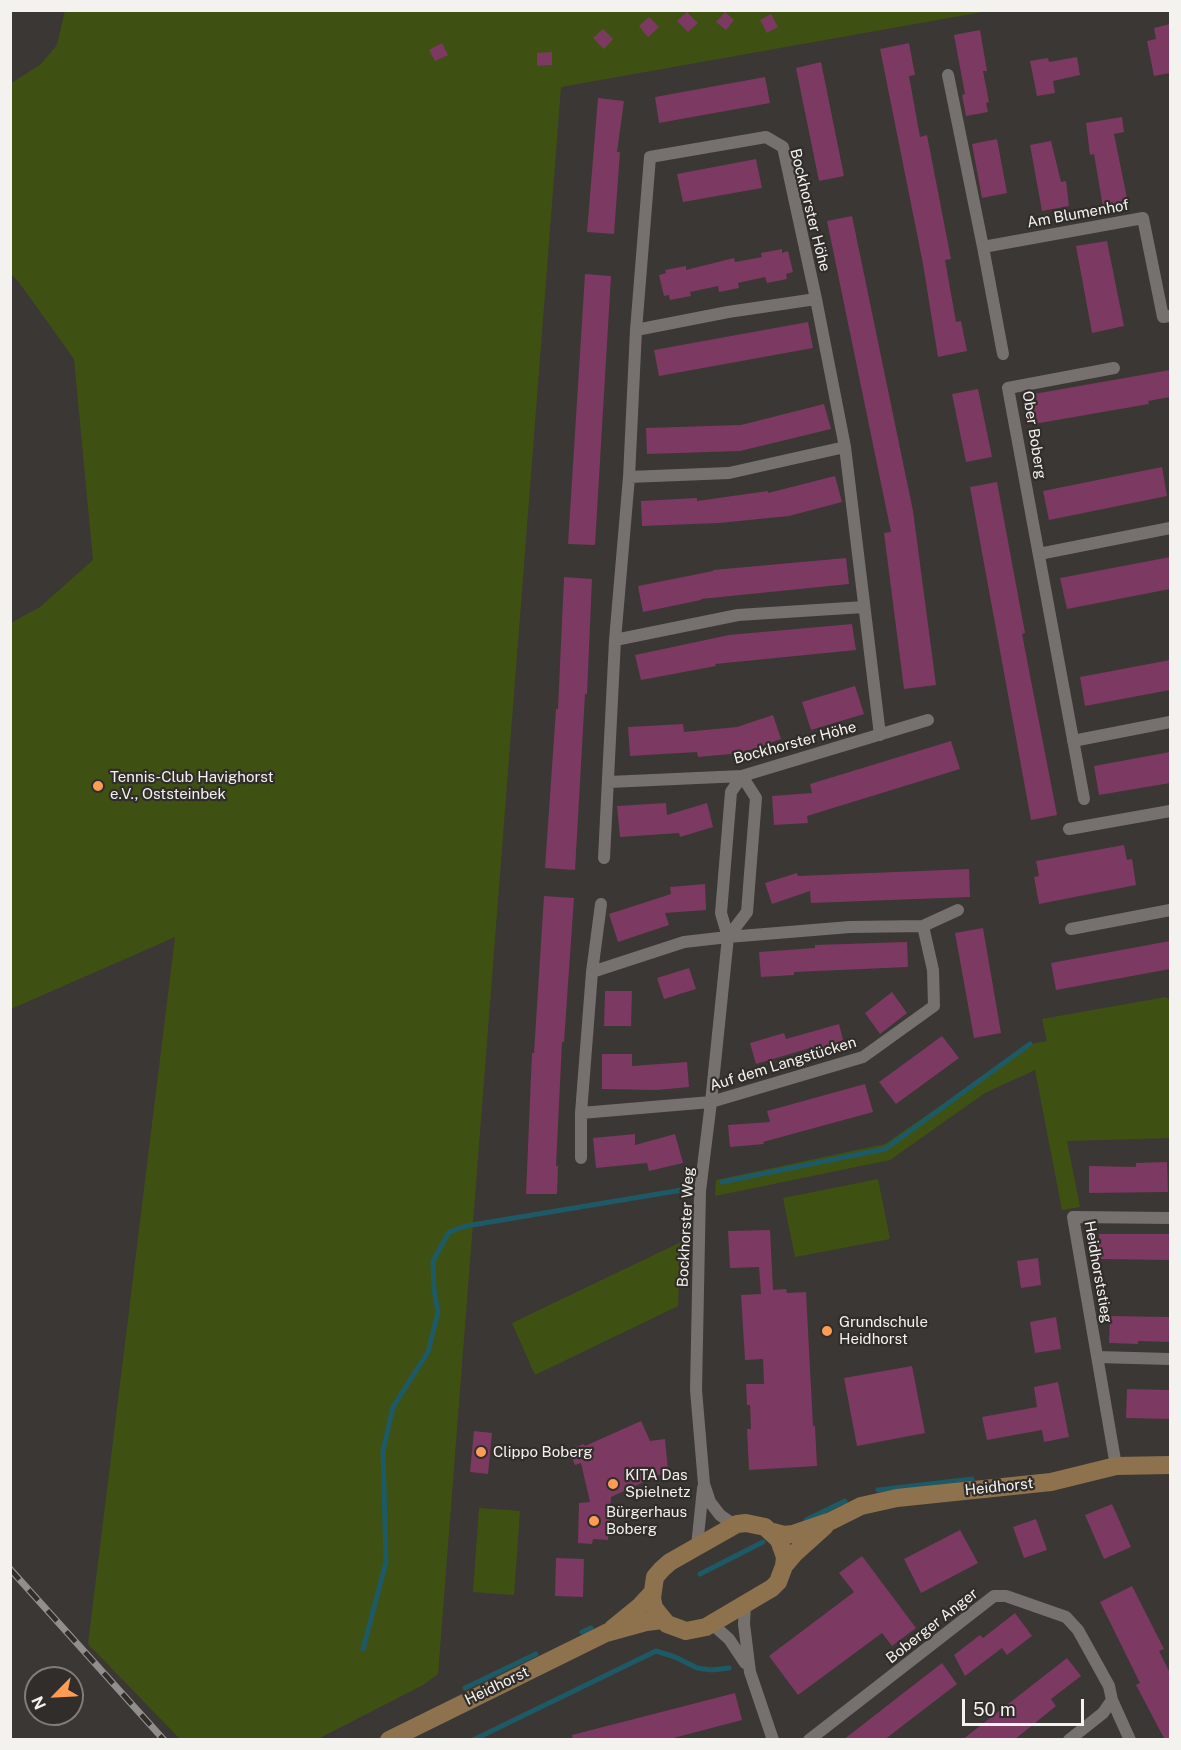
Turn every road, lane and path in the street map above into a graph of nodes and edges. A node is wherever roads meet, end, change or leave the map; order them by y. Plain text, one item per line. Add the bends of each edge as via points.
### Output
1 (948, 75) dead end
2 (982, 247) junction
3 (816, 299) junction
4 (1170, 316) edge
5 (636, 330) junction
6 (1003, 354) dead end
7 (1113, 368) dead end
8 (845, 447) junction
9 (629, 477) junction
10 (1170, 528) edge
11 (1039, 554) junction
12 (864, 607) junction
13 (615, 640) junction
14 (927, 720) dead end
15 (1170, 722) edge
16 (880, 735) junction
17 (1073, 741) junction
18 (742, 776) junction
19 (609, 782) junction
20 (1084, 799) dead end
21 (1170, 811) edge
22 (1069, 829) dead end
23 (604, 858) dead end
24 (602, 904) dead end
25 (958, 910) dead end
26 (1170, 910) edge
27 (923, 926) junction
28 (1071, 929) dead end
29 (728, 937) junction
30 (592, 972) junction
31 (711, 1102) junction
32 (581, 1113) junction
33 (581, 1158) dead end
34 (1170, 1218) edge
35 (1097, 1358) junction
36 (1170, 1359) edge
37 (1170, 1465) edge
38 (1116, 1466) junction
39 (704, 1484) junction
40 (831, 1521) junction
41 (737, 1524) junction
42 (773, 1533) junction
43 (697, 1546) junction
44 (784, 1566) junction
45 (652, 1593) junction
46 (745, 1604) junction
47 (663, 1620) junction
48 (712, 1624) junction
49 (606, 1634) junction
50 (750, 1672) junction
51 (1112, 1700) junction
52 (389, 1740) edge
53 (773, 1740) edge
54 (809, 1740) edge
55 (1070, 1740) edge
56 (1130, 1740) edge

1 - 2 street
2 - 4 street, Am Blumenhof via 1143,218 1163,317
2 - 6 street
3 - 5 street
3 - 5 street, Bockhorster Höhe via 783,147 766,137 650,157
3 - 8 street, Bockhorster Höhe
5 - 9 street, Bockhorster Höhe
7 - 11 street, Ober Boberg via 1008,388
8 - 9 street via 729,474
8 - 12 street, Bockhorster Höhe
9 - 13 street, Bockhorster Höhe
10 - 11 street
11 - 17 street, Ober Boberg
12 - 13 street via 738,615
12 - 16 street, Bockhorster Höhe
13 - 19 street, Bockhorster Höhe
14 - 16 street, Bockhorster Höhe
15 - 17 street
16 - 18 street, Bockhorster Höhe
17 - 20 street, Ober Boberg
18 - 19 street, Bockhorster Höhe
18 - 29 street, Bockhorster Weg via 731,792 721,914
18 - 29 street via 756,798 747,912
19 - 23 street, Bockhorster Höhe
21 - 22 street
24 - 30 street
25 - 27 street
26 - 28 street
27 - 29 street via 849,927
27 - 31 street, Auf dem Langstücken via 933,970 934,1006 863,1057
29 - 30 street via 684,942
29 - 31 street, Bockhorster Weg
30 - 32 street
31 - 32 street, Auf dem Langstücken
31 - 39 street, Bockhorster Weg via 699,1221 696,1390
32 - 33 street
34 - 35 street, Heidhorststieg via 1073,1217
35 - 36 street
35 - 38 street, Heidhorststieg
37 - 38 street, Heidhorst
38 - 40 street, Heidhorst via 1051,1482 897,1498 861,1506
39 - 41 street, Bockhorster Weg via 714,1508
39 - 43 street, Bockhorster Weg
40 - 42 street, Heidhorst via 793,1534
40 - 44 street, Heidhorst
41 - 42 street, Heidhorst via 756,1524
41 - 43 street, Heidhorst
42 - 44 street via 783,1548
43 - 45 street, Heidhorst via 662,1569
44 - 46 street, Heidhorst via 772,1588
45 - 47 street via 654,1608
45 - 49 street, Heidhorst
46 - 48 street, Heidhorst
46 - 50 street via 745,1646
47 - 48 street, Heidhorst via 686,1631
47 - 49 street, Heidhorst
48 - 50 street via 736,1648
49 - 52 street, Heidhorst
50 - 53 street
51 - 54 street, Boberger Anger via 1109,1686 1078,1630 1066,1617 1006,1596 994,1596
51 - 55 street via 1103,1713
51 - 56 street, Boberger Anger

